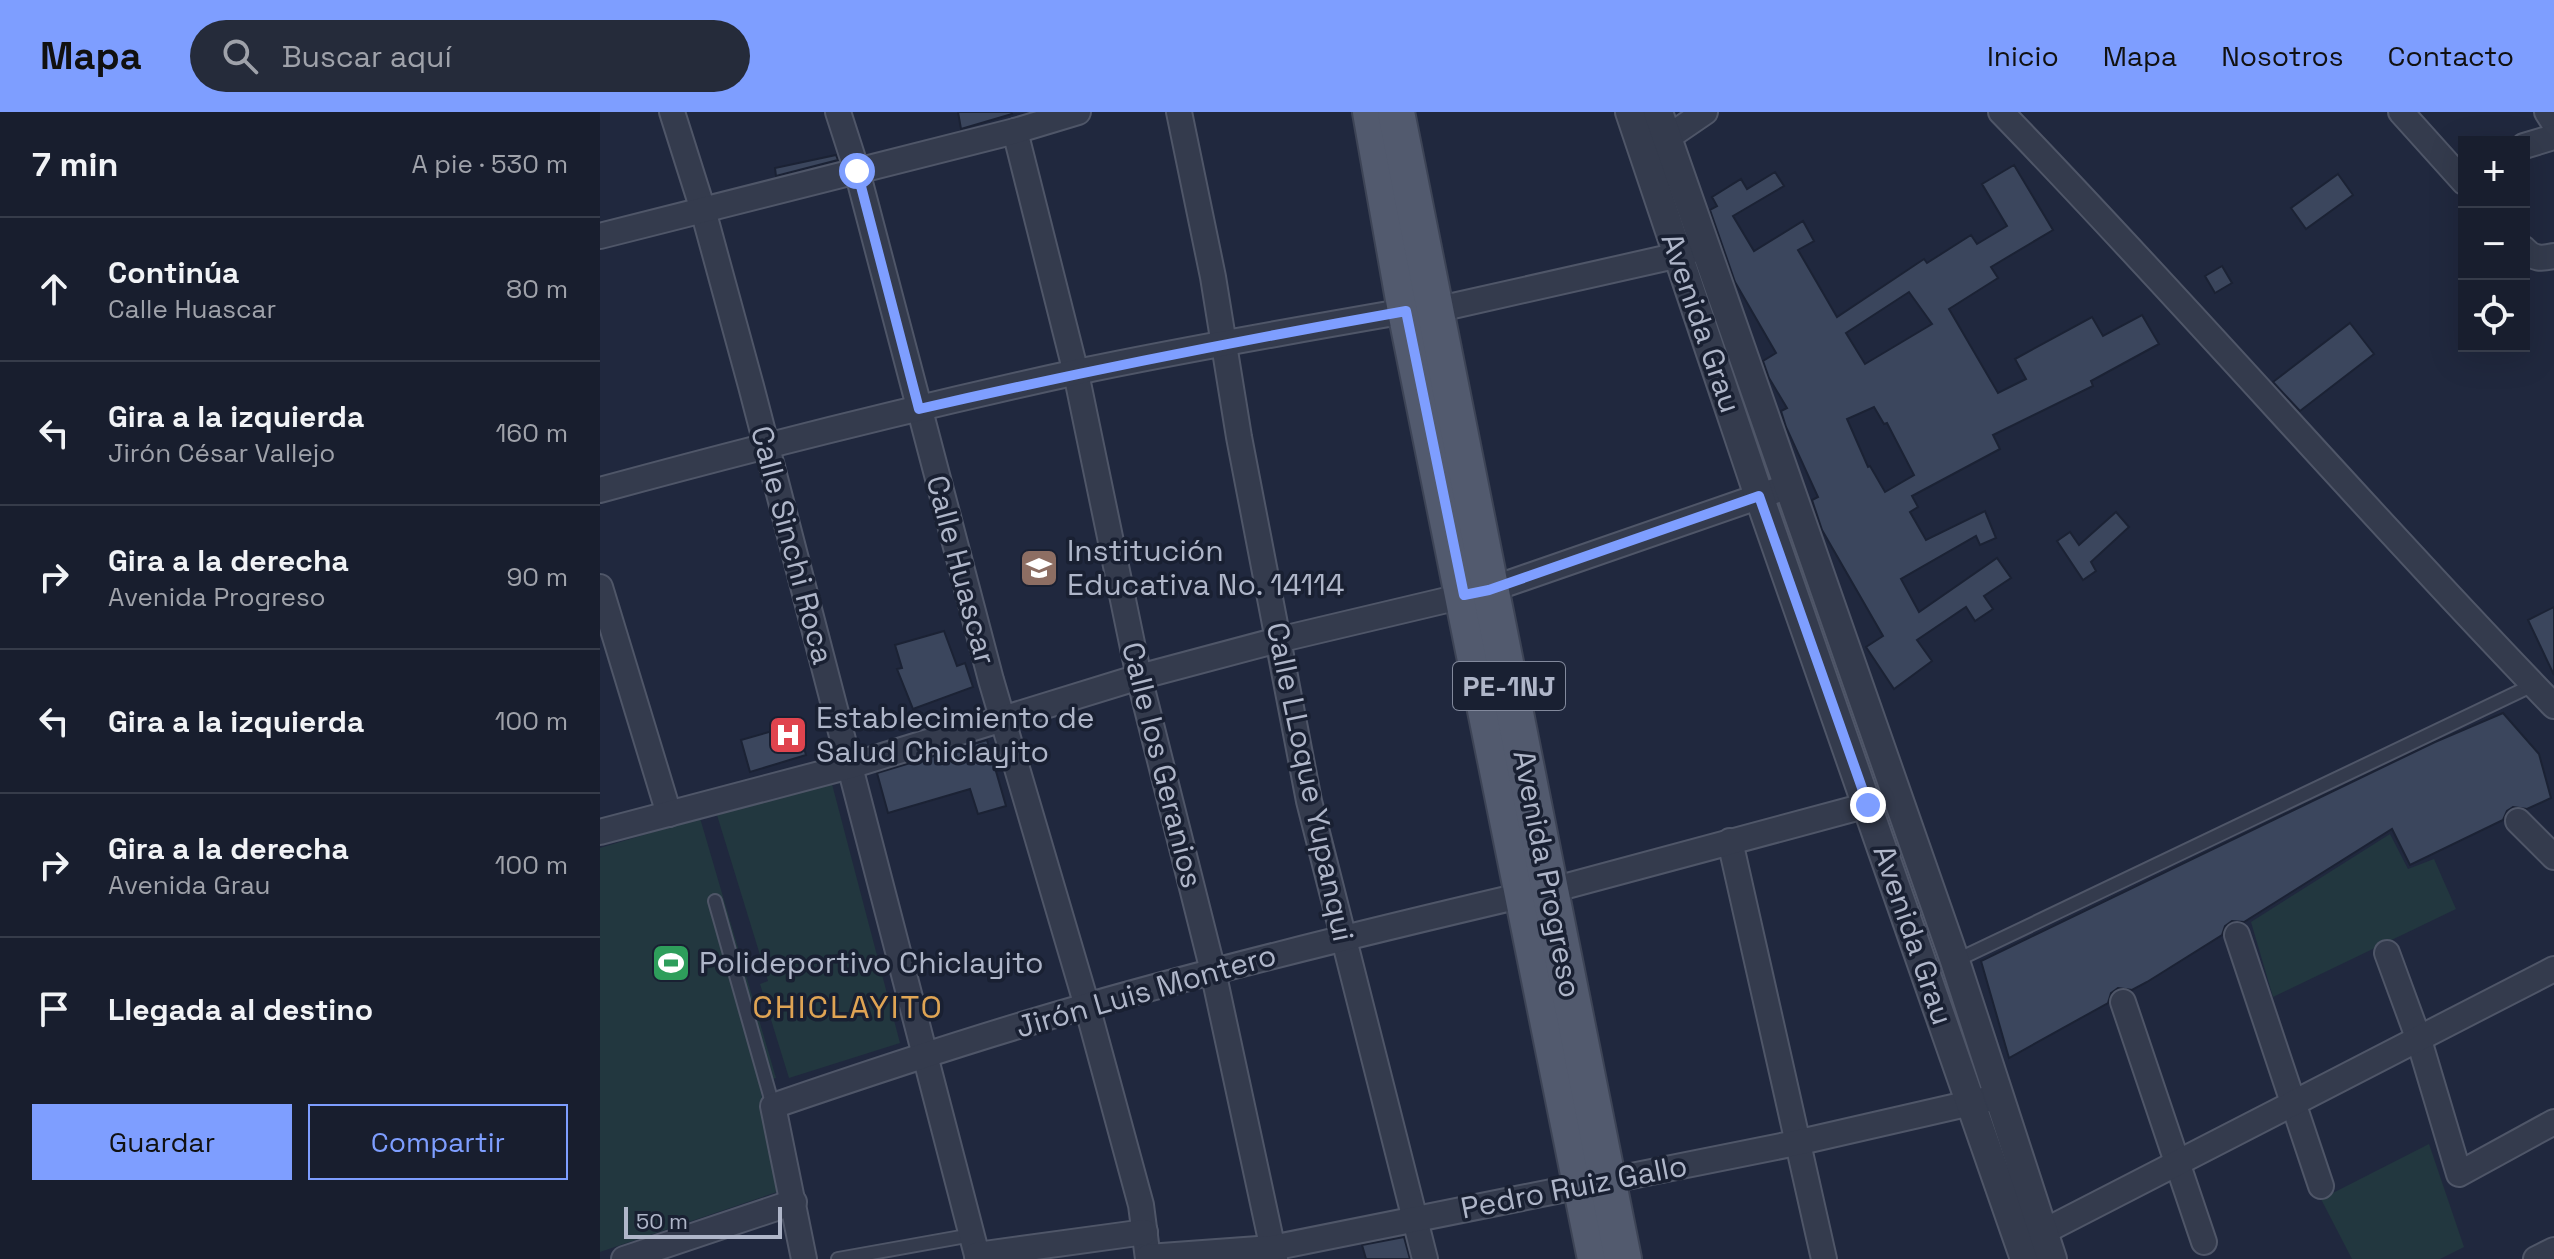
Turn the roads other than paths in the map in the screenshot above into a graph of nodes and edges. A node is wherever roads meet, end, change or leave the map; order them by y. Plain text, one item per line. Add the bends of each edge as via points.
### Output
1 (672, 112) edge
2 (838, 112) edge
3 (1078, 112) edge
4 (1179, 112) edge
5 (1371, 112) edge
6 (1396, 112) edge
7 (1630, 112) edge
8 (1705, 112) edge
9 (2001, 112) edge
10 (2401, 112) edge
11 (2547, 112) edge
12 (1029, 122) edge
13 (2554, 123) edge
14 (1662, 125) edge
15 (2554, 137) edge
16 (2530, 144) edge
17 (2458, 169) edge
18 (857, 171) junction
19 (703, 210) junction
20 (600, 236) edge
21 (1692, 250) junction
22 (2530, 256) edge
23 (2554, 256) edge
24 (1420, 311) junction
25 (1224, 343) junction
26 (1076, 373) junction
27 (919, 409) junction
28 (766, 445) junction
29 (1789, 486) junction
30 (600, 490) edge
31 (1759, 496) junction
32 (600, 587) edge
33 (1476, 592) junction
34 (1278, 640) junction
35 (1139, 677) junction
36 (2544, 683) edge
37 (2554, 706) edge
38 (1002, 718) junction
39 (850, 766) junction
40 (1868, 805) junction
41 (669, 814) junction
42 (2518, 821) dead end
43 (600, 832) edge
44 (1730, 841) junction
45 (2554, 857) edge
46 (1538, 892) junction
47 (715, 901) dead end
48 (2237, 935) dead end
49 (1344, 937) junction
50 (2387, 953) dead end
51 (1955, 961) junction
52 (2554, 969) edge
53 (1213, 971) junction
54 (2123, 1002) dead end
55 (1087, 1006) junction
56 (2419, 1040) junction
57 (926, 1054) junction
58 (1984, 1100) junction
59 (2293, 1101) junction
60 (773, 1106) junction
61 (2554, 1122) edge
62 (1796, 1143) junction
63 (2177, 1161) junction
64 (1595, 1182) junction
65 (2321, 1186) dead end
66 (794, 1202) junction
67 (1416, 1219) junction
68 (1145, 1232) junction
69 (2043, 1232) junction
70 (2204, 1242) dead end
71 (802, 1248) edge
72 (975, 1250) edge
73 (2554, 1250) edge
74 (1273, 1253) edge
75 (629, 1258) edge
76 (1148, 1258) edge
77 (838, 1259) edge
78 (1425, 1259) edge
79 (1596, 1259) edge
80 (1623, 1259) edge
81 (1824, 1259) edge
82 (2025, 1259) edge
83 (2052, 1259) edge
84 (2536, 1259) edge

1 - 19 street, Calle Sinchi Roca
2 - 18 street, Calle Huascar
3 - 12 street
4 - 25 street, Calle LLoque Yupanqui
5 - 24 main road, Avenida Progreso / PE-1NJ
6 - 24 main road, Avenida Progreso / PE-1NJ
7 - 21 street, Avenida Grau
8 - 14 street
9 - 36 street
10 - 17 street
11 - 13 street
12 - 18 street
12 - 26 street, Calle los Geranios
14 - 21 street, Avenida Grau
15 - 16 street
18 - 19 street
18 - 27 street, Calle Huascar
19 - 20 street
19 - 28 street, Calle Sinchi Roca
21 - 24 street
21 - 29 street, Avenida Grau
21 - 31 street, Avenida Grau
22 - 23 street
24 - 25 street
24 - 33 main road, Avenida Progreso / PE-1NJ
25 - 26 street
25 - 34 street, Calle LLoque Yupanqui
26 - 27 street
26 - 35 street, Calle los Geranios
27 - 28 street
27 - 38 street, Calle Huascar
28 - 30 street
28 - 39 street, Calle Sinchi Roca
29 - 31 street
29 - 51 street, Avenida Grau
31 - 33 street
31 - 40 street, Avenida Grau
32 - 41 street
33 - 34 street
33 - 46 main road, Avenida Progreso / PE-1NJ
34 - 35 street
34 - 49 street, Calle LLoque Yupanqui via 1309,801
35 - 38 street
35 - 53 street, Calle los Geranios
36 - 37 street
36 - 51 lane
38 - 39 street
38 - 55 street, Calle Huascar
39 - 41 street
39 - 57 street, Calle Sinchi Roca
40 - 44 street, Jirón Luis Montero
40 - 58 street, Avenida Grau
41 - 43 street
42 - 45 street
44 - 46 street, Jirón Luis Montero
44 - 62 street
46 - 49 street, Jirón Luis Montero
46 - 64 main road, Avenida Progreso / PE-1NJ
47 - 60 lane
48 - 59 street
49 - 53 street, Jirón Luis Montero
49 - 67 street, Calle LLoque Yupanqui
50 - 56 street
51 - 58 street, Avenida Grau
52 - 56 street
53 - 55 street, Jirón Luis Montero
53 - 74 street, Calle los Geranios
54 - 63 street
55 - 57 street, Jirón Luis Montero
55 - 68 street, Calle Huascar
56 - 59 street
56 - 61 street via 2459,1174
57 - 60 street, Jirón Luis Montero
57 - 72 street, Calle Sinchi Roca
58 - 62 street, Pedro Ruiz Gallo
58 - 69 street, Avenida Grau
58 - 82 street, Avenida Grau
59 - 63 street
59 - 65 street
60 - 66 street
62 - 64 street, Pedro Ruiz Gallo
62 - 81 street
63 - 69 street
63 - 70 street
64 - 67 street, Pedro Ruiz Gallo
64 - 79 main road, Avenida Progreso / PE-1NJ
64 - 80 main road, Avenida Progreso / PE-1NJ
66 - 71 street
66 - 75 street
67 - 74 street, Pedro Ruiz Gallo
67 - 78 street, Calle LLoque Yupanqui
68 - 72 street
68 - 76 street, Calle Huascar
69 - 83 street, Avenida Grau
72 - 77 lane
73 - 84 street
74 - 76 street, Pedro Ruiz Gallo

